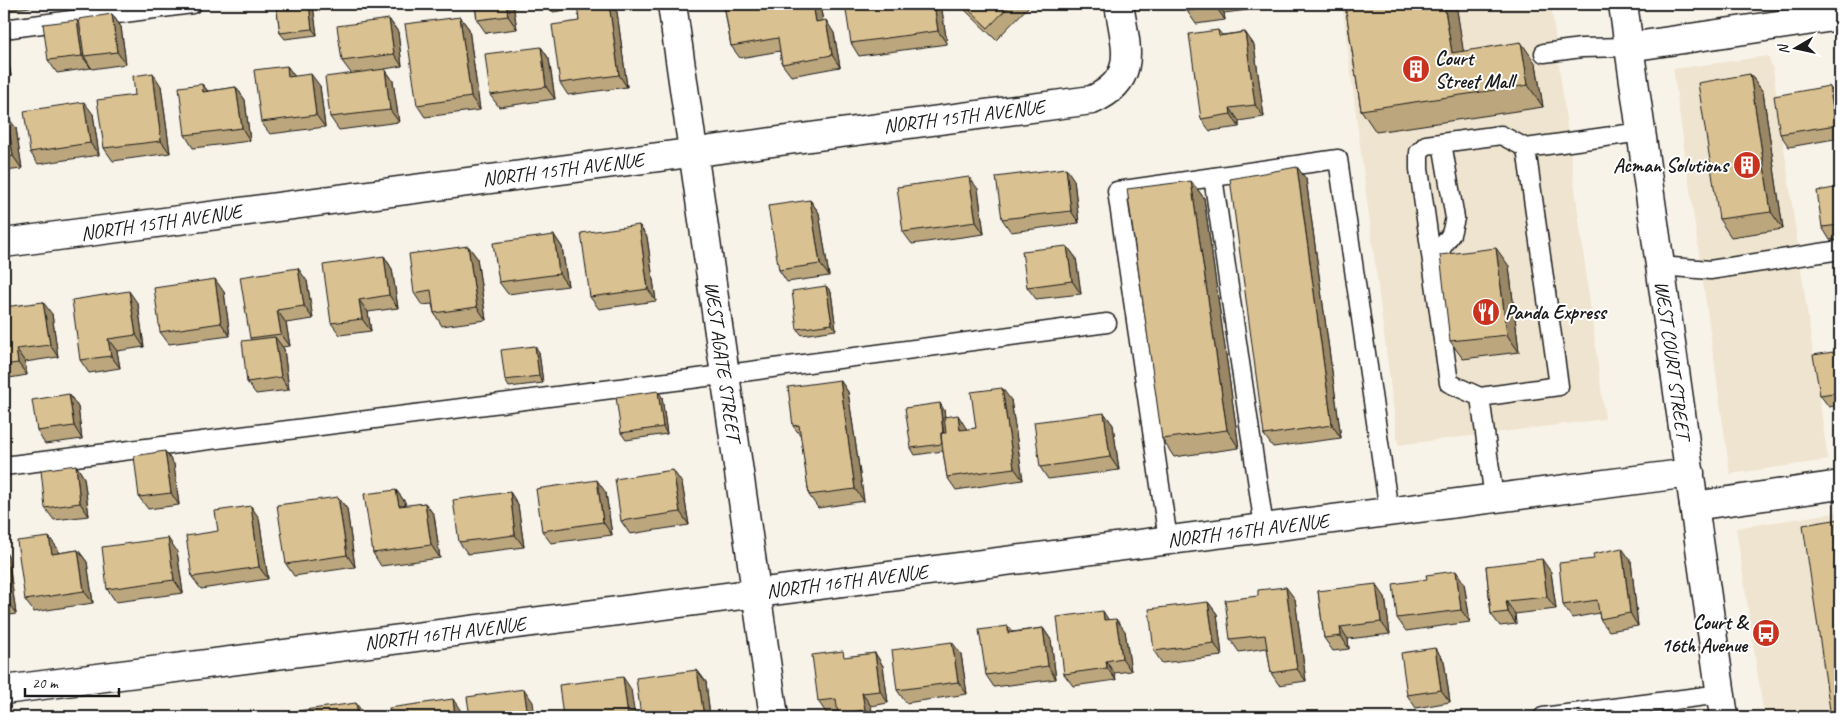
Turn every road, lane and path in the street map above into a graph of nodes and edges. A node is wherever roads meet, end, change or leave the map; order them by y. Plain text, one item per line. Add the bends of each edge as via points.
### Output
1 (192, 4) edge
2 (672, 4) edge
3 (1119, 4) edge
4 (1622, 4) edge
5 (1840, 16) edge
6 (4, 29) edge
7 (1629, 47) junction
8 (1544, 53) dead end
9 (1641, 132) junction
10 (1442, 143) junction
11 (1526, 148) junction
12 (693, 152) junction
13 (1213, 177) junction
14 (4, 243) edge
15 (1840, 250) edge
16 (1432, 262) junction
17 (1660, 266) junction
18 (1107, 323) dead end
19 (725, 374) junction
20 (1480, 397) junction
21 (4, 466) edge
22 (1690, 473) junction
23 (1840, 485) edge
24 (1494, 498) junction
25 (1694, 506) junction
26 (1389, 512) junction
27 (1264, 528) junction
28 (1168, 540) junction
29 (756, 593) junction
30 (4, 690) edge
31 (1722, 706) edge
32 (774, 717) edge
33 (1543, 717) edge

1 - 6 lane
2 - 12 street, WEST AGATE STREET
3 - 12 street, NORTH 15TH AVENUE via 1127,55 1124,71 1106,94 1092,100
4 - 7 street, WEST COURT STREET
5 - 7 street
7 - 8 lane
7 - 9 street, WEST COURT STREET
9 - 11 lane
9 - 17 street, WEST COURT STREET
10 - 11 lane via 1500,135
10 - 16 lane via 1455,218 1451,234
10 - 16 lane via 1426,145 1419,152
11 - 20 lane via 1559,386
12 - 14 street, NORTH 15TH AVENUE
12 - 19 street, WEST AGATE STREET
13 - 26 lane via 1338,159
13 - 27 lane
13 - 28 lane via 1117,191
15 - 17 lane via 1710,270
16 - 20 lane via 1448,383
17 - 22 street, WEST COURT STREET
18 - 19 lane
19 - 21 lane
19 - 29 street, WEST AGATE STREET
20 - 24 lane
22 - 24 street, NORTH 16TH AVENUE
22 - 25 street, WEST COURT STREET
23 - 25 street
24 - 26 street, NORTH 16TH AVENUE
25 - 31 street, WEST COURT STREET
26 - 27 street, NORTH 16TH AVENUE
27 - 28 street, NORTH 16TH AVENUE
28 - 29 street, NORTH 16TH AVENUE
29 - 30 street, NORTH 16TH AVENUE
29 - 32 street, WEST AGATE STREET
31 - 33 lane

